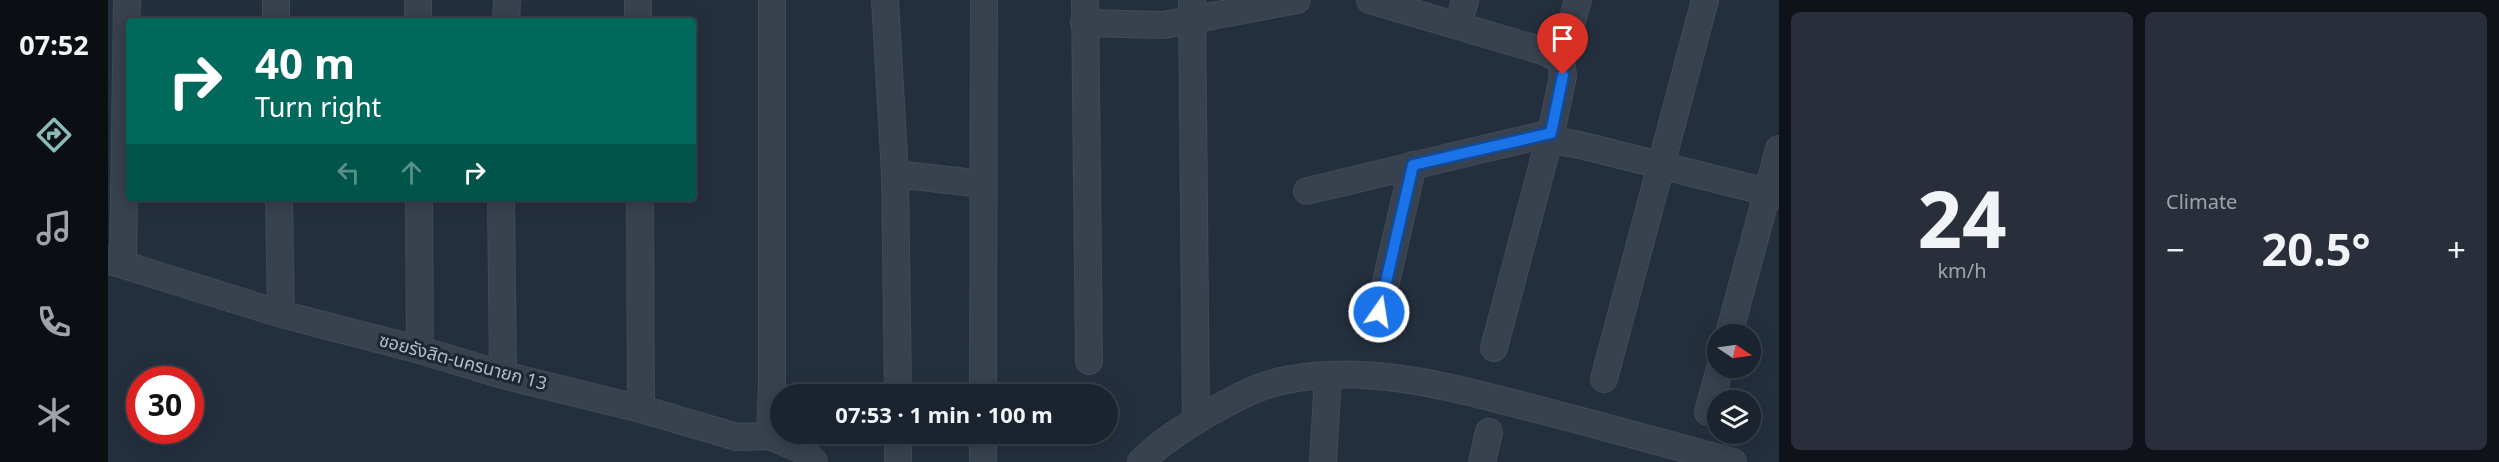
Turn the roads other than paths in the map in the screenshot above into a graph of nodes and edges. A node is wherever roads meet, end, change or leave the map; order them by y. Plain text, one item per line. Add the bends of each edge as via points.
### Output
1 (127, 0) edge
2 (276, 0) edge
3 (418, 0) edge
4 (507, 0) edge
5 (638, 0) edge
6 (772, 0) edge
7 (885, 0) edge
8 (984, 0) edge
9 (1297, 0) edge
10 (1370, 0) edge
11 (1465, 0) edge
12 (1578, 0) edge
13 (1705, 0) edge
14 (1255, 4) edge
15 (1192, 10) edge
16 (1085, 11) edge
17 (126, 18) edge
18 (276, 18) edge
19 (418, 18) edge
20 (506, 18) edge
21 (638, 18) edge
22 (126, 22) edge
23 (1458, 26) junction
24 (1561, 60) junction
25 (1551, 133) junction
26 (1779, 149) edge
27 (1413, 165) junction
28 (1660, 165) junction
29 (895, 174) junction
30 (984, 184) junction
31 (1307, 191) dead end
32 (1773, 194) edge
33 (279, 201) edge
34 (419, 201) edge
35 (501, 201) edge
36 (640, 201) edge
37 (115, 262) edge
38 (1379, 312) dead end
39 (281, 314) junction
40 (1732, 324) edge
41 (1494, 348) dead end
42 (420, 350) junction
43 (1089, 361) dead end
44 (503, 375) junction
45 (1328, 376) junction
46 (1604, 379) dead end
47 (772, 384) edge
48 (898, 384) edge
49 (983, 384) edge
50 (641, 409) junction
51 (1196, 421) junction
52 (1489, 432) dead end
53 (770, 436) edge
54 (788, 444) edge
55 (898, 444) edge
56 (983, 444) edge
57 (814, 462) edge
58 (898, 462) edge
59 (983, 462) edge
60 (1141, 462) edge
61 (1323, 462) edge
62 (1482, 462) edge
63 (1733, 462) edge

1 - 17 street
2 - 18 street
3 - 19 street
4 - 20 street
5 - 21 street
6 - 47 street
7 - 29 street
8 - 30 street
9 - 14 street
10 - 23 street
11 - 23 street
12 - 24 street
13 - 28 street
14 - 15 street
15 - 16 street via 1164,25
15 - 51 street
16 - 43 street
22 - 37 street
23 - 24 street
24 - 25 street via 1563,75
25 - 27 street
25 - 28 street via 1556,141
25 - 41 street
26 - 32 street
27 - 31 street
27 - 38 street
28 - 32 street
28 - 46 street
29 - 30 street
29 - 48 street
30 - 49 street
32 - 40 street
33 - 39 street
34 - 42 street
35 - 44 street
36 - 50 street
37 - 39 street, ซอยรังสิต-นครนายก 13
39 - 42 street, ซอยรังสิต-นครนายก 13
42 - 44 street, ซอยรังสิต-นครนายก 13
44 - 50 street, ซอยรังสิต-นครนายก 13
45 - 51 street via 1280,381
45 - 61 street
45 - 63 street via 1382,376 1429,384
50 - 53 street, ซอยรังสิต-นครนายก 13 via 737,437
51 - 60 street via 1168,438
52 - 62 street
54 - 57 street, ซอยรังสิต-นครนายก 13
55 - 58 street
56 - 59 street

